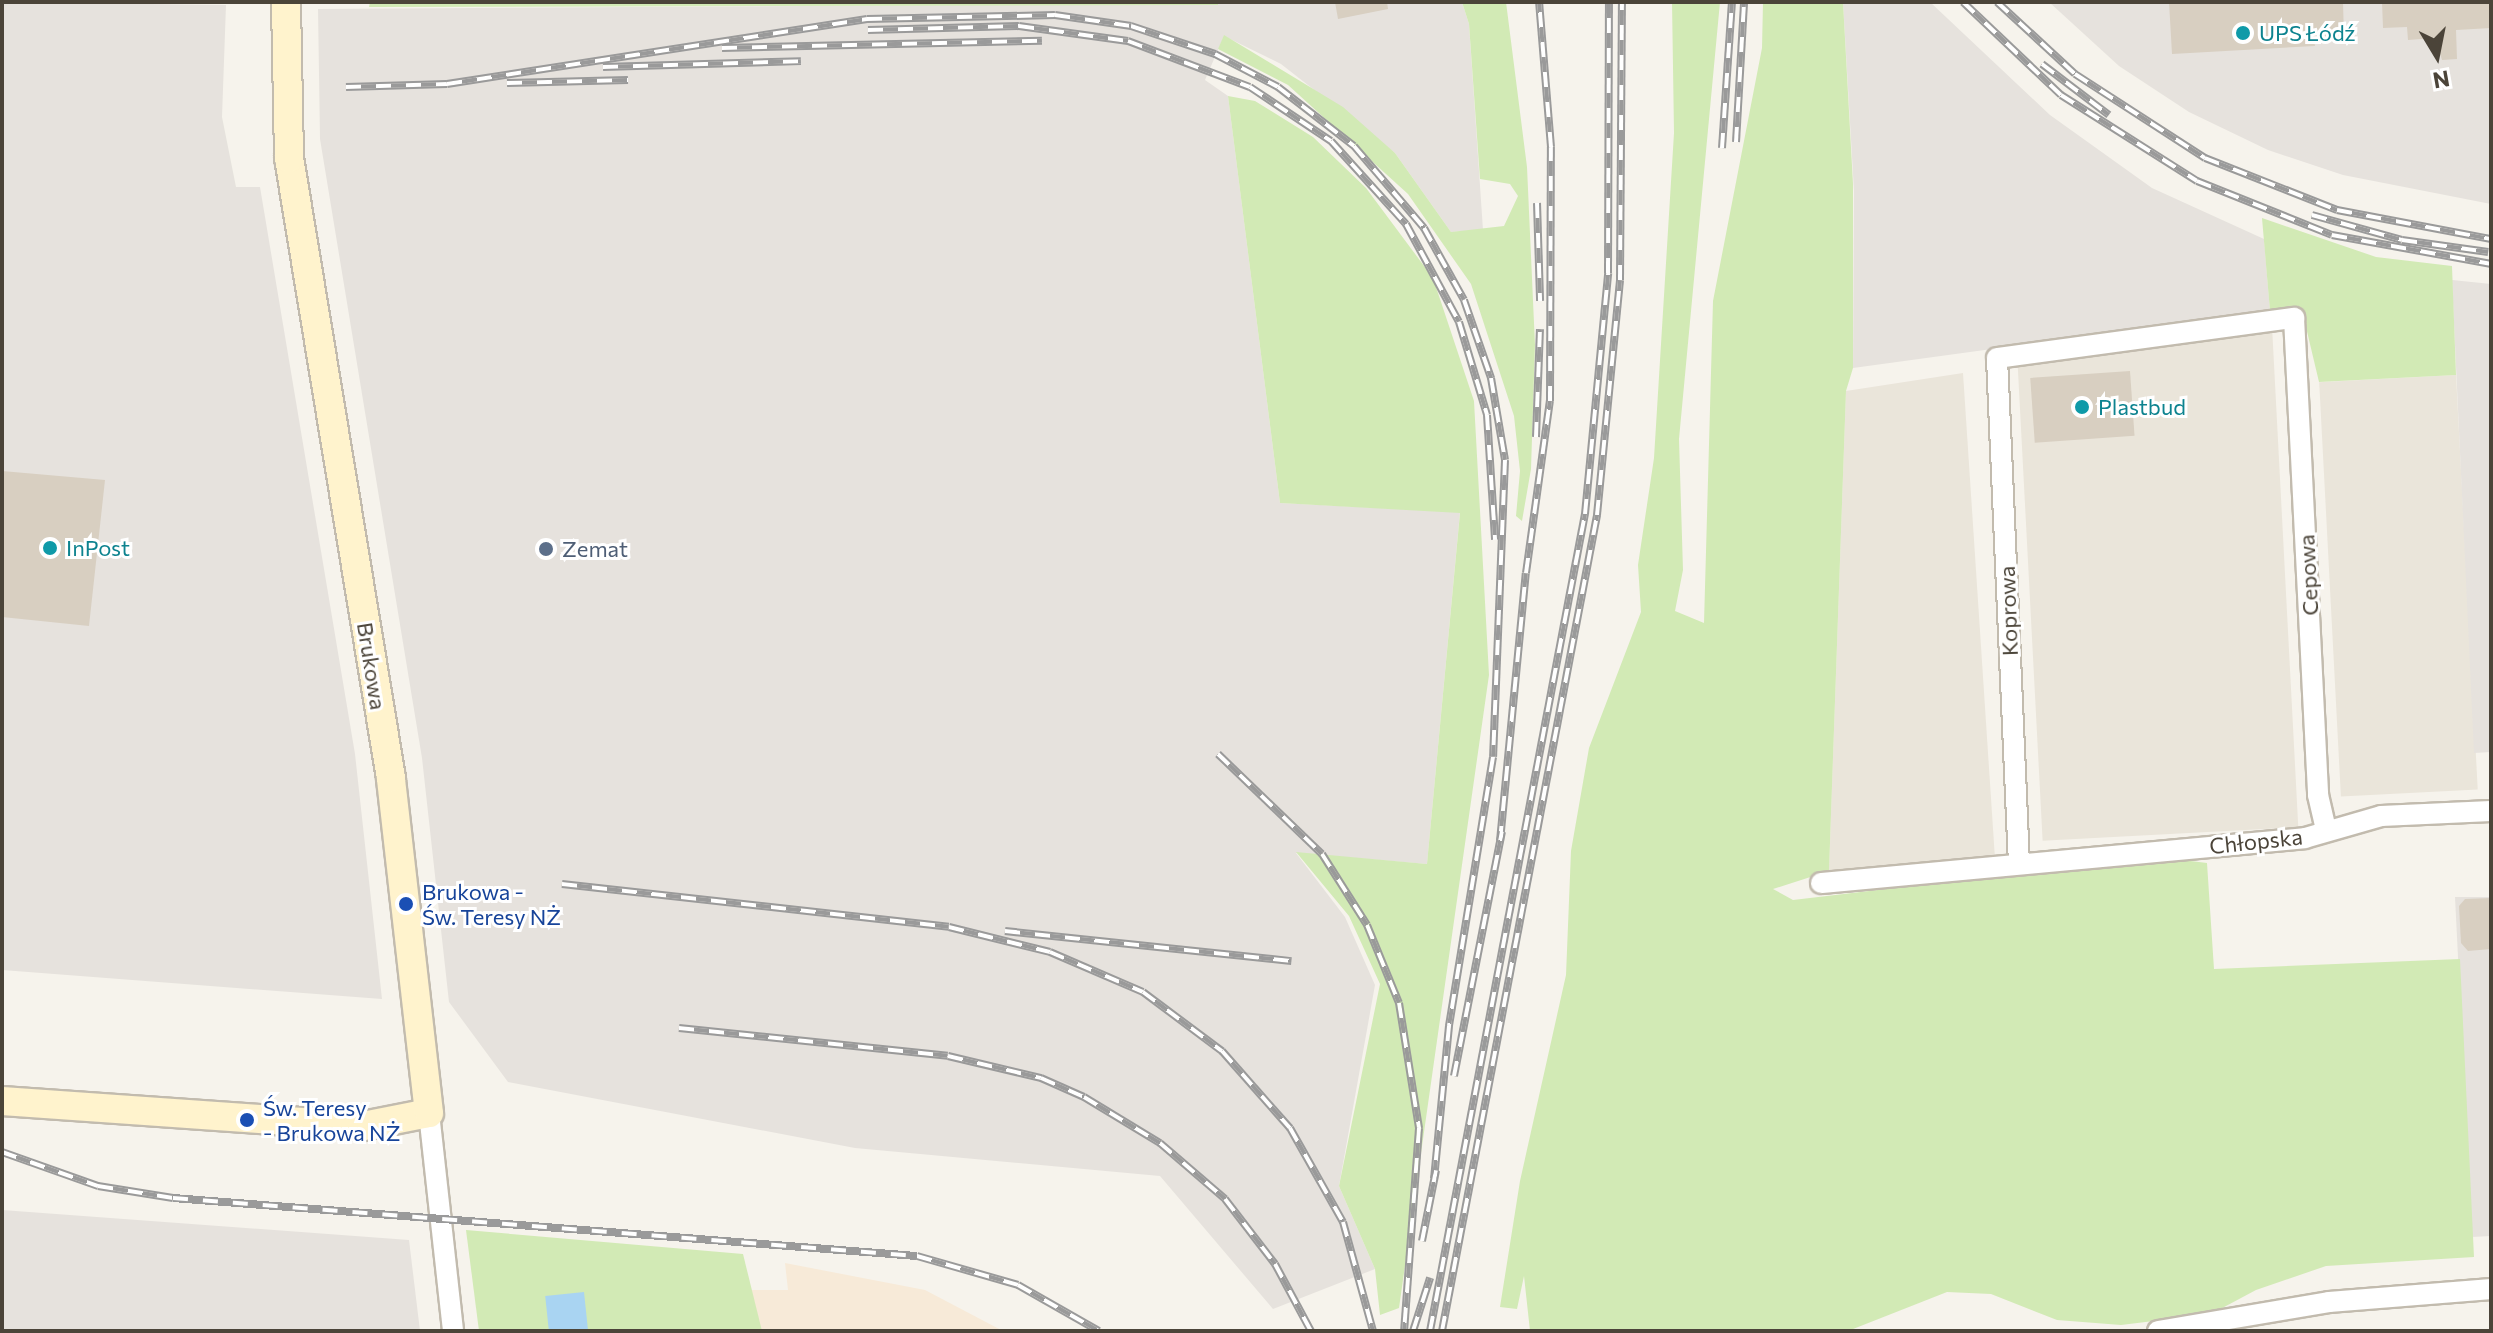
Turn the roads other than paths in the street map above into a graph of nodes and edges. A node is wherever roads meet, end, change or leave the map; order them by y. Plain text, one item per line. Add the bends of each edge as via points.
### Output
1 (286, 2) edge
2 (1997, 358) joint
3 (2491, 811) edge
4 (2326, 831) junction
5 (2019, 864) junction
6 (1821, 883) dead end
7 (2, 1101) edge
8 (429, 1113) junction
9 (2491, 1289) edge
10 (453, 1331) edge
11 (2158, 1331) edge

1 - 8 street, Brukowa via 289,158 391,778
2 - 4 street, Cepowa via 2294,318 2318,795
2 - 5 street, Koprowa
3 - 4 street, Chłopska via 2381,816
4 - 5 street, Chłopska
5 - 6 street, Chłopska
7 - 8 street via 363,1126
8 - 10 street, Brukowa
9 - 11 street via 2329,1302

